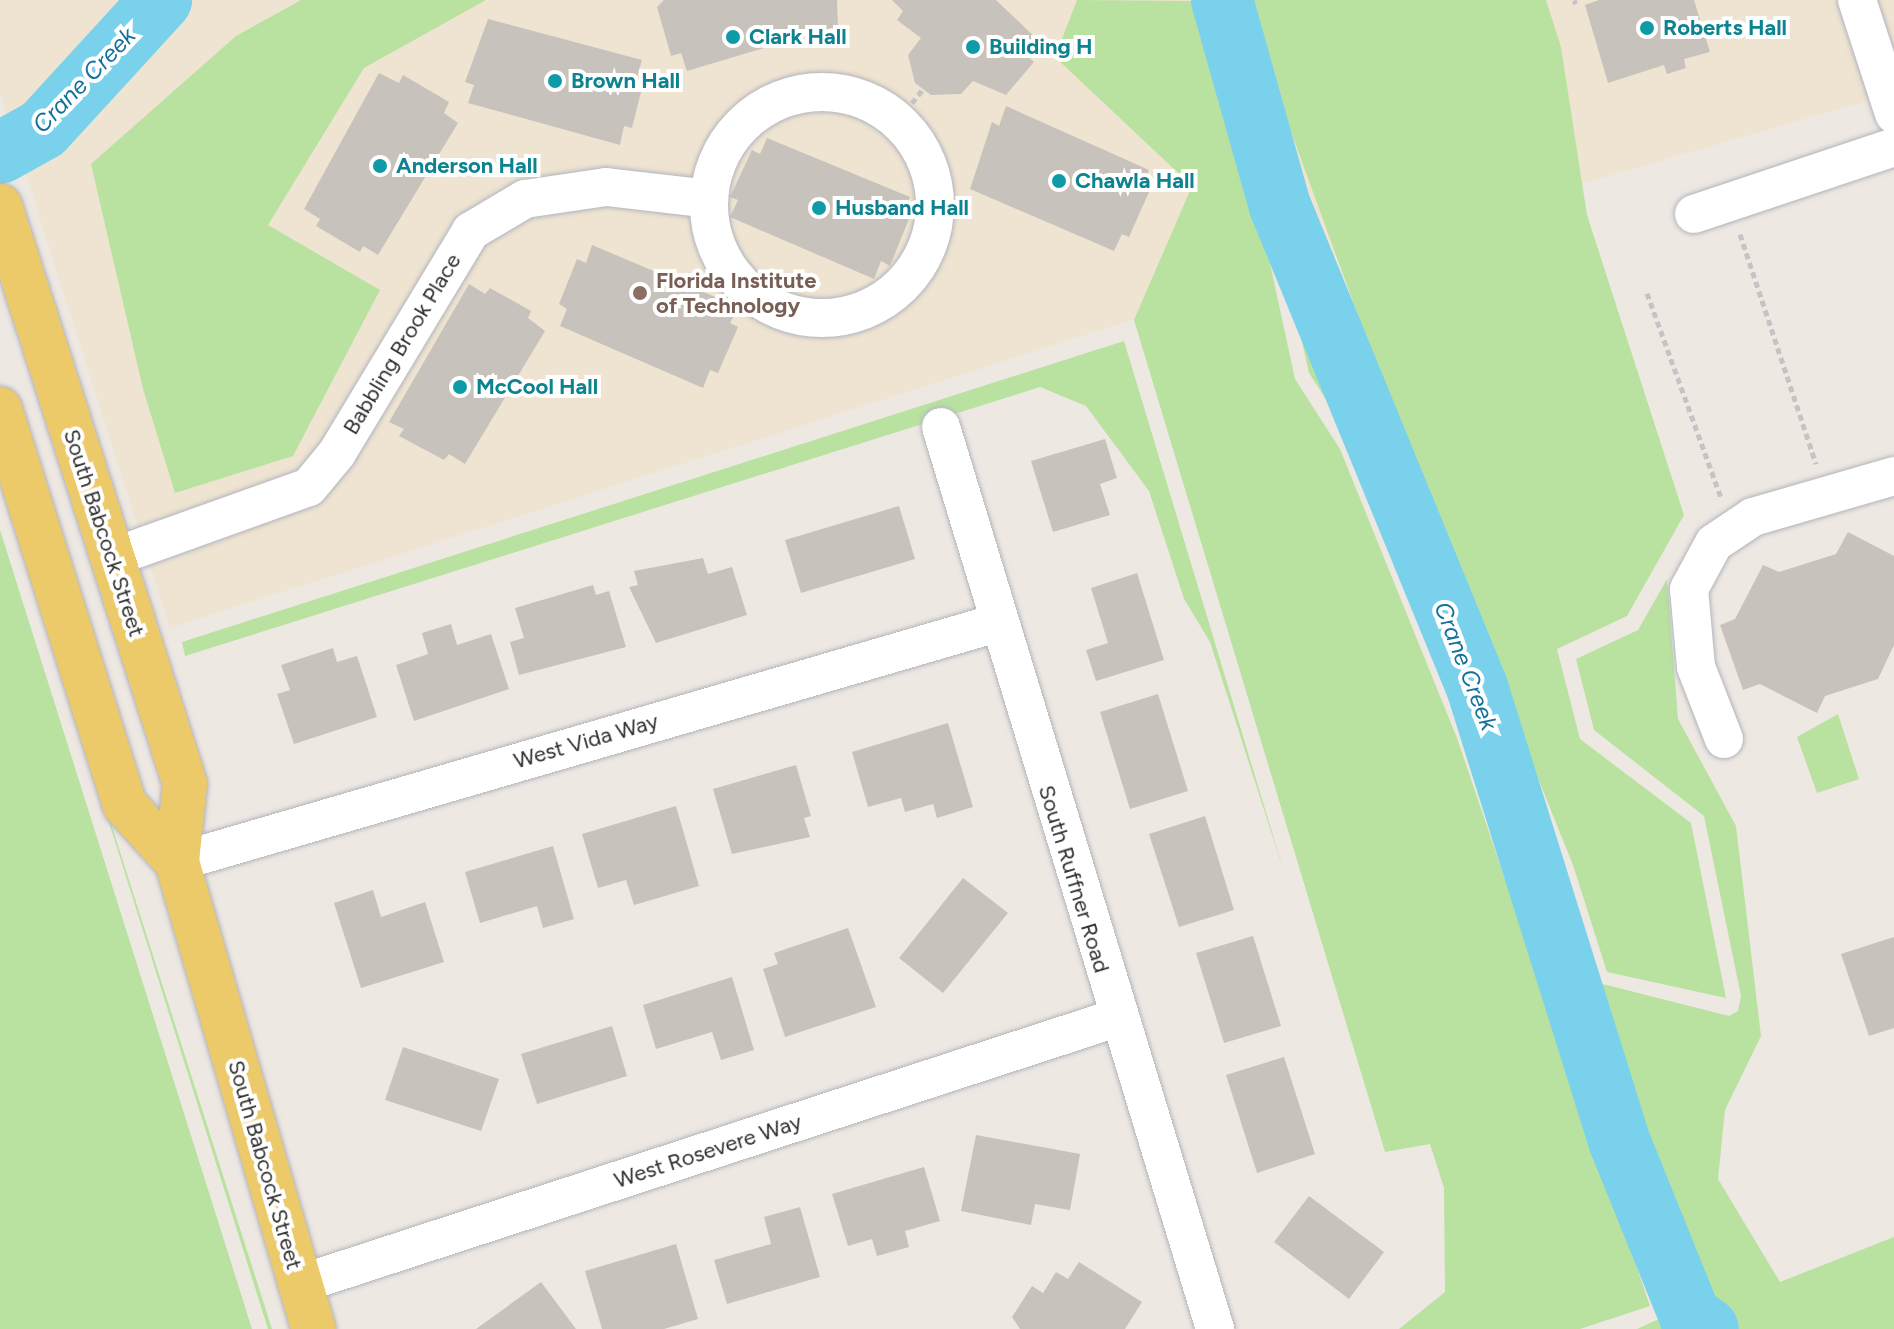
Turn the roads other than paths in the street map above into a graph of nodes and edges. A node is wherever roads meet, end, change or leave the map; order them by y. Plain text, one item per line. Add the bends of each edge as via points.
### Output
1 (1857, 0) edge
2 (1894, 114) edge
3 (1894, 147) edge
4 (709, 199) junction
5 (1694, 214) dead end
6 (5, 222) edge
7 (0, 409) edge
8 (941, 427) dead end
9 (1894, 476) edge
10 (111, 558) junction
11 (997, 623) junction
12 (1724, 739) dead end
13 (177, 862) junction
14 (1116, 1018) junction
15 (300, 1284) junction
16 (314, 1329) edge
17 (1215, 1329) edge

1 - 2 street
3 - 5 street
4 - 4 street via 712,234 734,276 781,311 816,318 851,315 885,300 911,276 929,245 936,210 931,171 913,136 884,110 848,94 808,92 760,112 739,128 717,160
4 - 10 street, Babbling Brook Place via 592,189 525,199 471,231 337,453 309,487
6 - 10 main road, South Babcock Street
7 - 13 main road, South Babcock Street via 125,805
8 - 11 street, South Ruffner Road
9 - 12 street via 1753,517 1714,543 1689,589 1696,667
10 - 13 main road, South Babcock Street via 185,784
11 - 13 street, West Vida Way
11 - 14 street, South Ruffner Road
13 - 15 main road, South Babcock Street
14 - 15 street, West Rosevere Way
14 - 17 street, South Ruffner Road
15 - 16 main road, South Babcock Street

